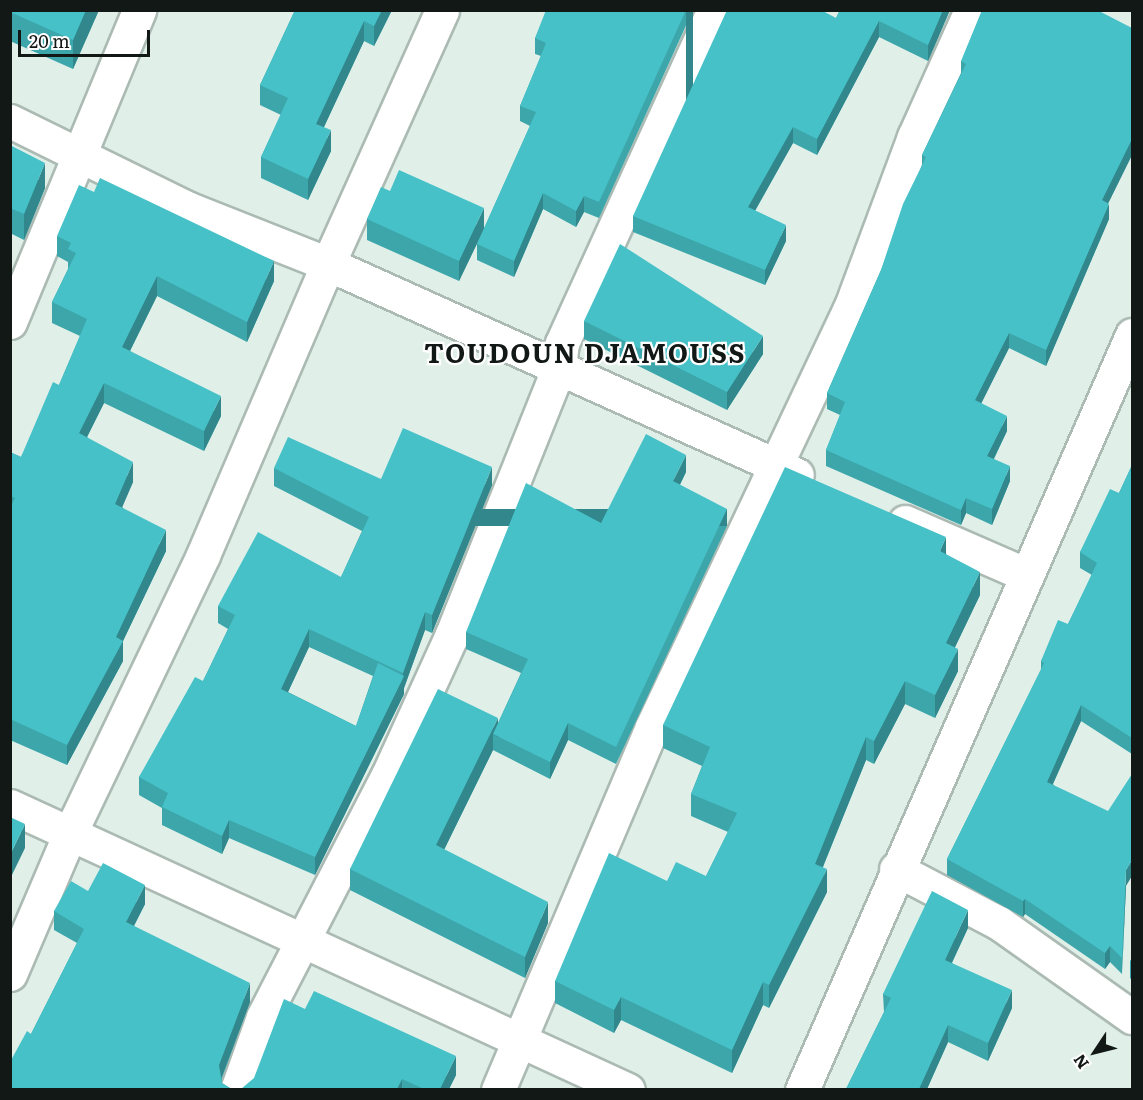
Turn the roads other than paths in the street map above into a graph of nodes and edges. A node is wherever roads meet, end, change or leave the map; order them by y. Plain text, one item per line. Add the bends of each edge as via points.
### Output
1 (139, 10) edge
2 (442, 10) edge
3 (714, 10) edge
4 (971, 10) edge
5 (10, 121) edge
6 (78, 151) junction
7 (328, 264) junction
8 (10, 322) edge
9 (1132, 335) edge
10 (559, 367) junction
11 (778, 466) junction
12 (821, 485) edge
13 (875, 509) edge
14 (1027, 575) junction
15 (10, 806) edge
16 (70, 833) junction
17 (896, 869) junction
18 (302, 941) junction
19 (10, 974) edge
20 (1132, 1017) edge
21 (518, 1037) junction
22 (237, 1089) edge
23 (498, 1089) edge
24 (628, 1089) edge
25 (802, 1089) edge

1 - 6 street
2 - 7 street
3 - 10 street via 562,343
4 - 11 street via 914,137 850,309
5 - 6 street
6 - 7 street via 189,209
6 - 8 street
7 - 10 street
7 - 16 street via 203,555
9 - 14 street
10 - 11 street
10 - 18 street via 451,637 388,775
11 - 12 street
11 - 21 street via 651,727
13 - 14 street
14 - 17 street
15 - 16 street
16 - 18 street
16 - 19 street
17 - 20 street via 999,923
17 - 25 street
18 - 21 street
18 - 22 street via 263,1017
21 - 23 street
21 - 24 street

